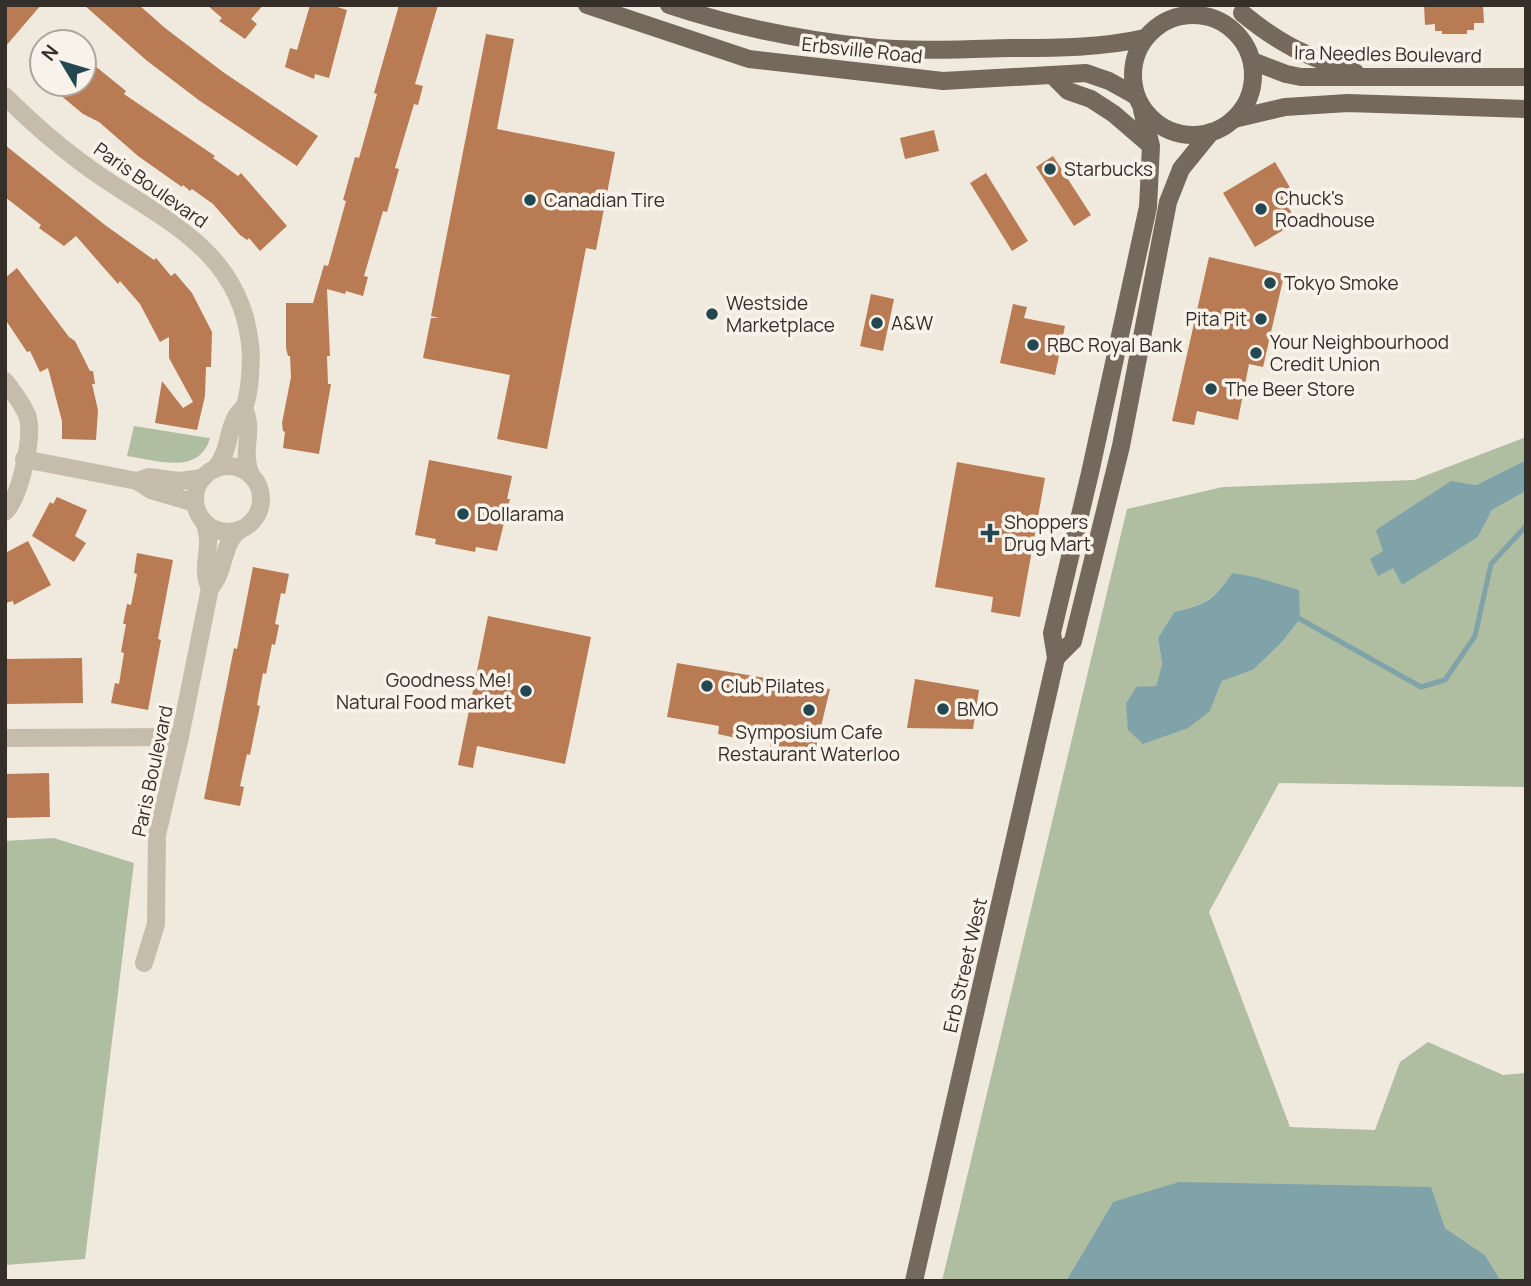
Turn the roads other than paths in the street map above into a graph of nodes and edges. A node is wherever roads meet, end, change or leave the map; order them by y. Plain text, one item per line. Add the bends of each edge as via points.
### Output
1 (587, 5) edge
2 (668, 5) edge
3 (1241, 9) edge
4 (1181, 11) edge
5 (1145, 38) junction
6 (1250, 55) junction
7 (1052, 75) junction
8 (1526, 77) edge
9 (1371, 78) junction
10 (5, 96) edge
11 (1139, 103) junction
12 (1526, 108) edge
13 (1234, 119) junction
14 (1211, 132) junction
15 (1151, 146) junction
16 (5, 381) edge
17 (244, 409) junction
18 (24, 459) junction
19 (209, 473) junction
20 (251, 475) junction
21 (138, 481) junction
22 (195, 503) junction
23 (5, 512) edge
24 (204, 522) junction
25 (239, 530) junction
26 (210, 588) junction
27 (1056, 659) junction
28 (180, 737) junction
29 (5, 738) edge
30 (144, 963) dead end
31 (914, 1281) edge

1 - 7 main road, Erbsville Road via 749,58 943,80
2 - 5 main road, Erbsville Road via 808,39 869,47 1081,47
3 - 6 main road
3 - 9 main road via 1269,36 1295,51
4 - 5 main road
4 - 6 main road via 1223,22 1240,37
5 - 11 main road via 1135,61
6 - 9 main road, Ira Needles Boulevard via 1301,77
6 - 13 main road via 1250,96
7 - 11 main road, Erbsville Road via 1086,73 1109,81
7 - 15 main road via 1068,91 1115,114
8 - 9 main road, Ira Needles Boulevard
10 - 17 street, Paris Boulevard via 82,163 188,234 216,260 239,299 249,335 251,361
11 - 14 main road via 1153,120 1175,132
11 - 15 main road, Erb Street West
12 - 13 main road via 1349,103 1285,107
13 - 14 main road
14 - 27 main road, Erb Street West via 1181,169 1168,202 1121,446 1073,641
15 - 27 main road, Erb Street West via 1148,207 1052,633
16 - 18 street via 28,419
17 - 19 street, Paris Boulevard via 236,417 227,450
17 - 20 street, Paris Boulevard
18 - 21 street
18 - 23 street via 14,500
19 - 20 street via 231,466
19 - 21 street via 179,481 149,477
19 - 22 street via 196,490
20 - 25 street via 261,493 260,509 250,524
21 - 22 street via 151,491
22 - 24 street
24 - 25 street via 220,531
24 - 26 street, Paris Boulevard via 209,536 205,575
25 - 26 street, Paris Boulevard
26 - 28 street, Paris Boulevard
27 - 31 main road, Erb Street West
28 - 29 street
28 - 30 street, Paris Boulevard via 157,835 156,923

